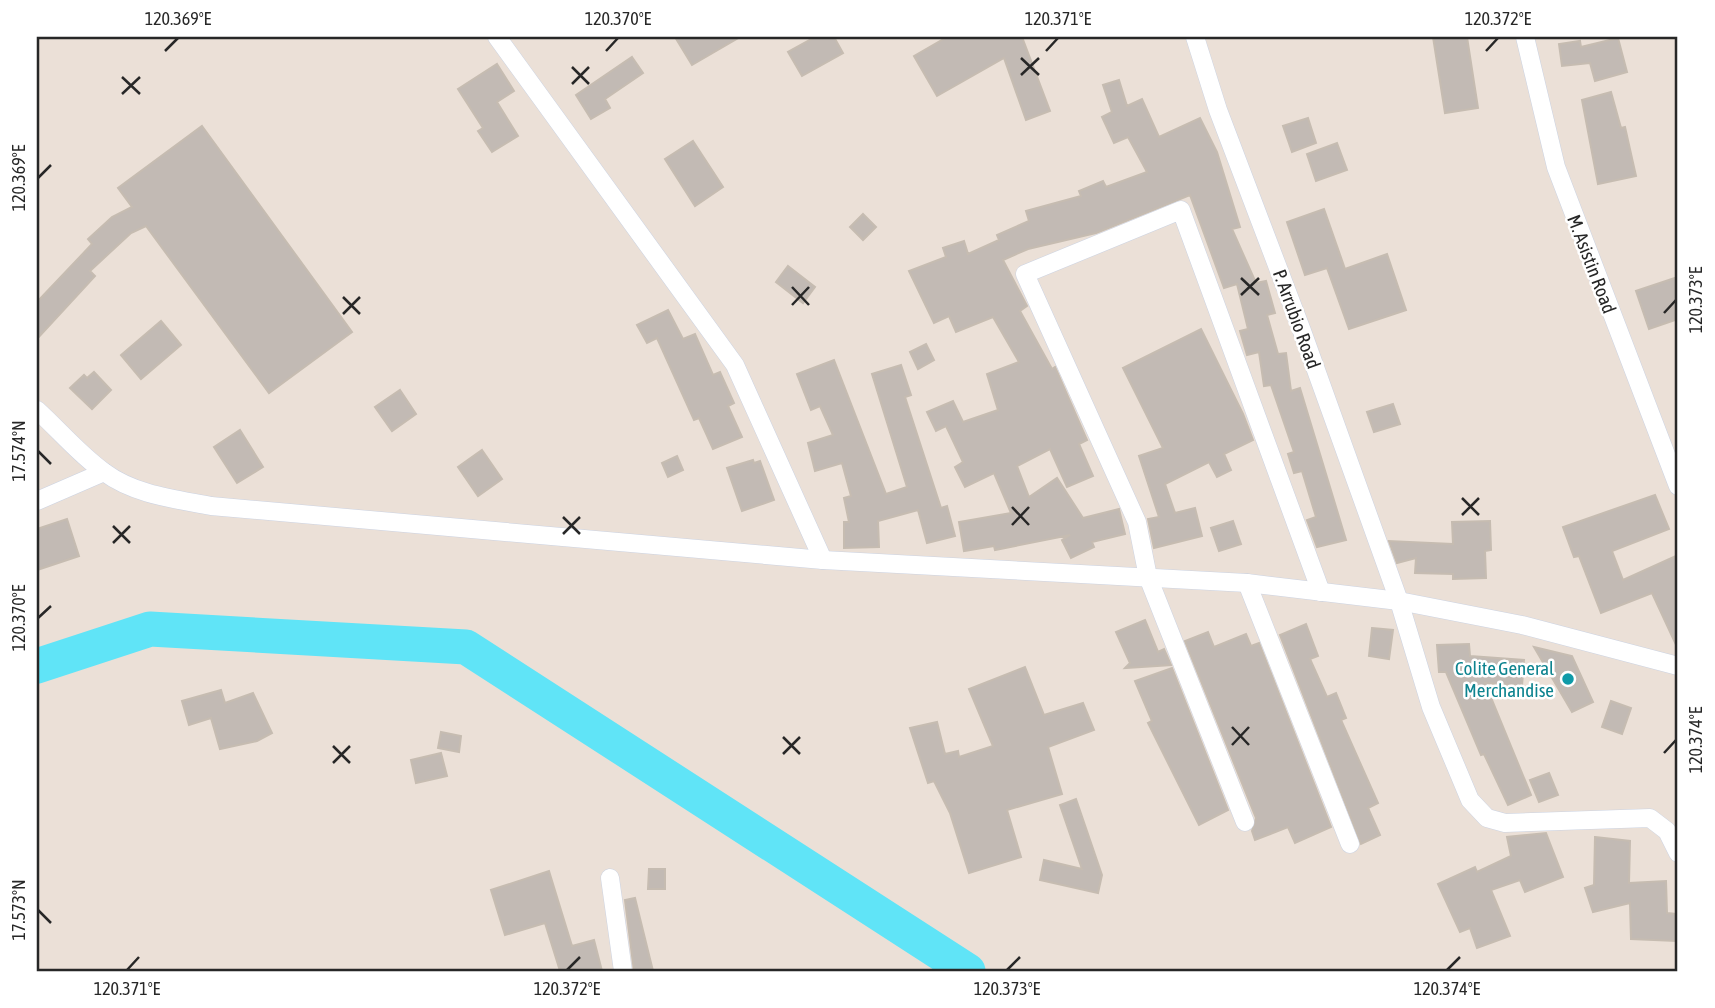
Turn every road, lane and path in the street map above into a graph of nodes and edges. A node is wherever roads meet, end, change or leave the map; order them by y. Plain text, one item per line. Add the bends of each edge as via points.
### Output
1 (497, 37) edge
2 (1195, 37) edge
3 (1525, 37) edge
4 (37, 410) edge
5 (104, 472) junction
6 (1678, 486) edge
7 (37, 501) edge
8 (823, 560) junction
9 (1148, 577) junction
10 (1247, 583) junction
11 (1321, 592) junction
12 (1399, 601) junction
13 (1678, 666) edge
14 (1245, 822) dead end
15 (1350, 844) dead end
16 (1678, 853) edge
17 (610, 878) dead end
18 (624, 971) edge

1 - 8 street via 735,365
2 - 12 street, P. Arrubio Road
3 - 6 street, M. Asistin Road via 1556,167
4 - 5 street
5 - 7 street
5 - 8 street via 149,494 211,506
8 - 9 street
9 - 10 street
9 - 11 street via 1133,512 1025,274 1181,210
9 - 14 street
10 - 11 street
10 - 15 street
11 - 12 street
12 - 13 street via 1522,625
12 - 16 street, P. Arrubio Road via 1431,707 1478,811 1505,823 1650,818 1667,831
17 - 18 street

